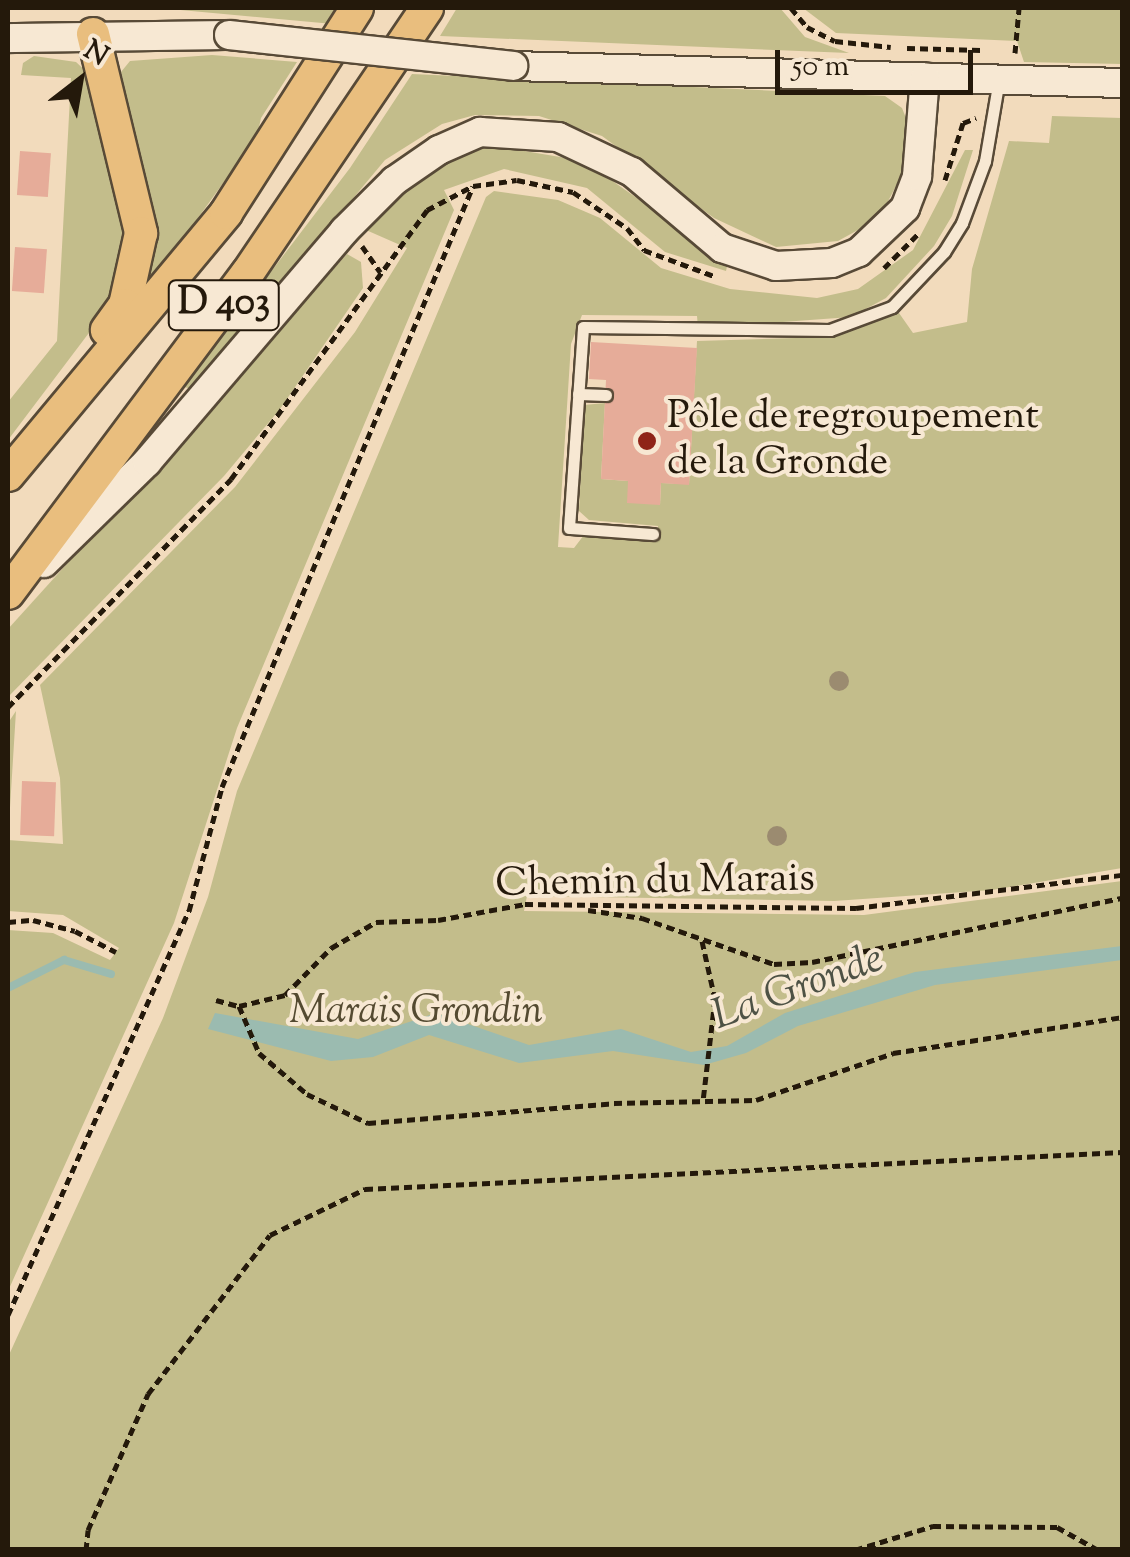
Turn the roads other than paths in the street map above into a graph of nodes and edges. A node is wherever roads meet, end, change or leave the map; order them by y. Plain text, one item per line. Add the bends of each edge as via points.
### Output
1 (358, 8) edge
2 (427, 8) edge
3 (93, 34) junction
4 (8, 38) edge
5 (1006, 65) junction
6 (925, 77) junction
7 (1122, 83) edge
8 (578, 394) junction
9 (606, 395) dead end
10 (8, 473) edge
11 (653, 534) dead end
12 (8, 596) edge

1 - 10 main road, D 403 via 226,213
2 - 12 main road, D 403 via 248,274
3 - 4 street
3 - 6 street, bridge via 229,35 513,66
3 - 10 main road via 135,198 141,256 124,305
5 - 6 street
5 - 7 street
5 - 8 lane via 977,191 944,252 892,306 830,330 583,327
6 - 12 street via 917,176 905,208 859,252 832,263 776,266 722,248 632,172 558,138 480,132 439,150 394,181 344,231 146,462
8 - 9 lane
8 - 11 lane via 568,528

